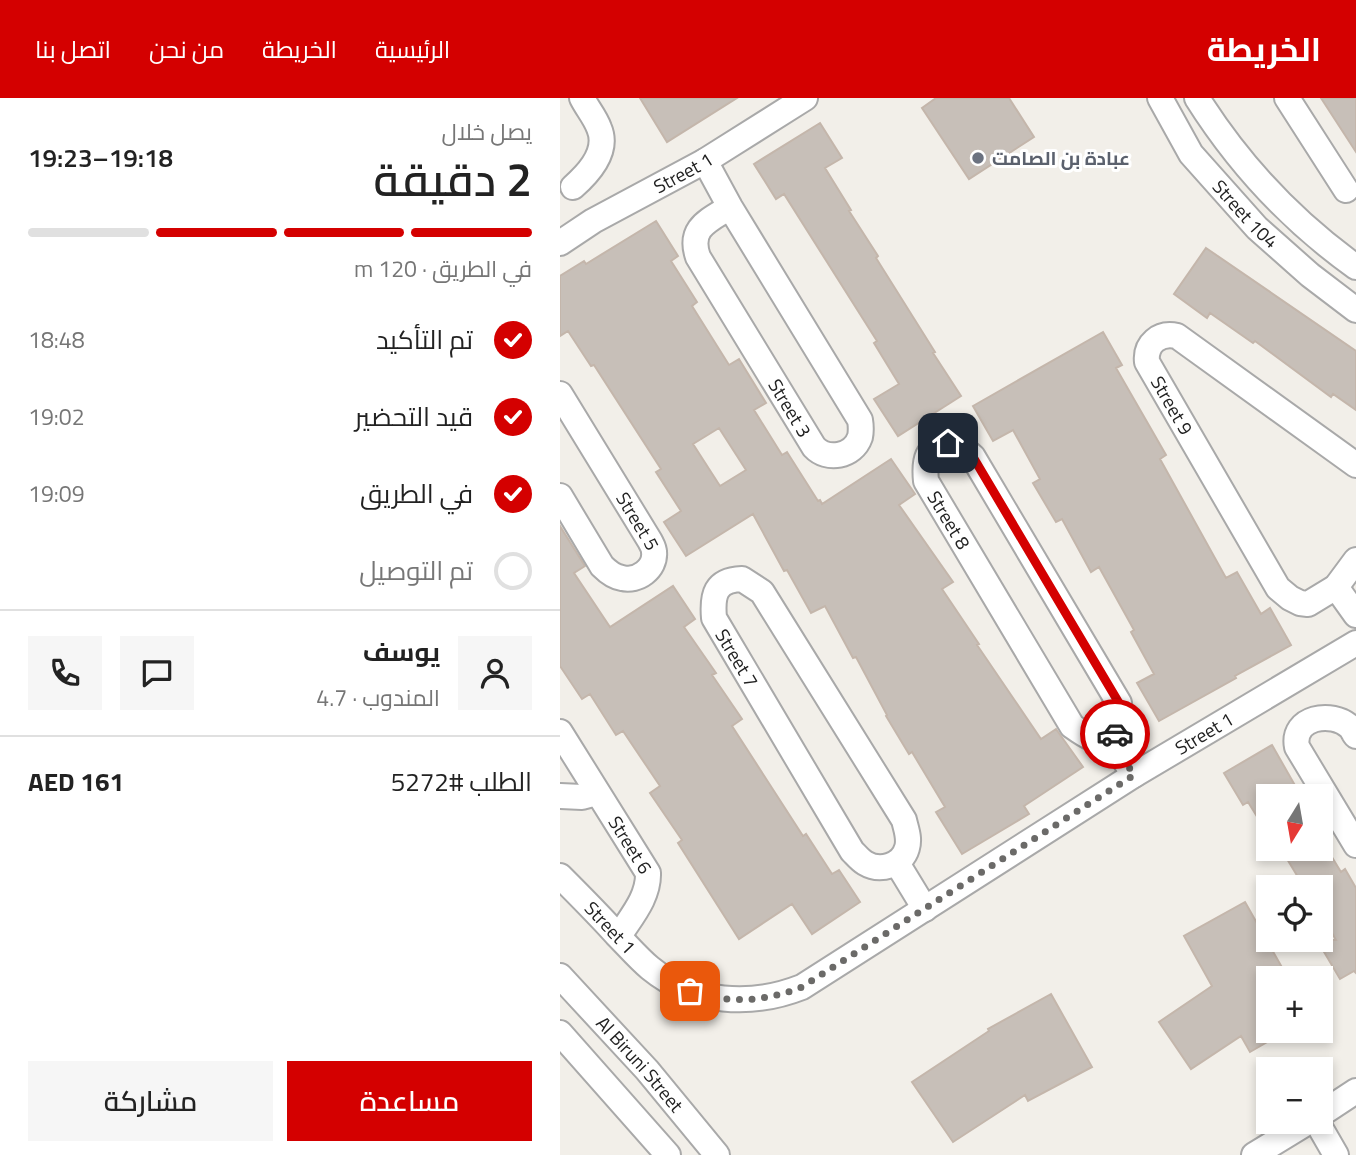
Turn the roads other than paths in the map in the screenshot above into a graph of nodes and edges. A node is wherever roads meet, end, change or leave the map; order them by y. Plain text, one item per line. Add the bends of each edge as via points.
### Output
1 (582, 98) edge
2 (805, 98) edge
3 (1160, 98) edge
4 (1197, 98) edge
5 (1287, 98) edge
6 (705, 161) junction
7 (567, 182) edge
8 (1346, 190) dead end
9 (1280, 201) junction
10 (730, 207) junction
11 (593, 221) junction
12 (1252, 222) junction
13 (560, 243) edge
14 (1356, 267) edge
15 (1356, 310) edge
16 (560, 394) edge
17 (1356, 465) edge
18 (560, 496) edge
19 (1356, 559) edge
20 (1336, 587) junction
21 (1356, 615) edge
22 (1356, 643) edge
23 (560, 732) edge
24 (1356, 736) edge
25 (1111, 739) junction
26 (1134, 775) junction
27 (597, 793) junction
28 (560, 796) edge
29 (1356, 845) edge
30 (897, 863) junction
31 (560, 876) edge
32 (925, 909) junction
33 (619, 936) junction
34 (560, 976) edge
35 (560, 1033) edge
36 (1356, 1091) edge
37 (1333, 1106) edge
38 (1288, 1134) edge
39 (1324, 1134) edge
40 (668, 1155) edge
41 (717, 1155) edge
42 (1254, 1155) edge
43 (1336, 1155) edge

1 - 7 street via 600,128 601,147 585,177
2 - 6 street, Street 1
3 - 12 street, Street 104 via 1191,154
4 - 9 street, Street 104 via 1246,166
5 - 8 street
6 - 10 street, Street 3
6 - 11 street, Street 1
7 - 11 street
9 - 12 street via 1271,217
9 - 14 street, Street 104
10 - 10 street, Street 3 via 702,225 695,242 698,257 814,446 832,456 848,452 860,436 860,420
11 - 13 street, Street 1
12 - 15 street, Street 104
16 - 18 street, Street 5 via 650,541 654,552 648,570 629,579 610,574
17 - 20 street, Street 9 via 1177,336 1163,335 1152,343 1147,362 1278,588 1308,604
19 - 20 street, Street 9
20 - 21 street
22 - 26 street, Street 1
23 - 27 street, Street 6
24 - 29 street via 1350,727 1324,717 1304,724 1295,739
25 - 25 street, Street 8 via 1117,732 1119,703 973,457 963,448 939,444 927,458 926,481 1072,726 1099,741
25 - 26 street
26 - 32 street, Street 1
27 - 28 street
27 - 33 street, Street 6 via 648,873 645,894
30 - 30 street, Street 7 via 908,846 904,820 762,592 742,579 723,583 714,596 714,618 852,851 877,867
30 - 32 street
31 - 33 street, Street 1
32 - 33 street, Street 1 via 802,987 754,1000 705,996 675,985
34 - 41 street, Al Biruni Street
35 - 40 street, Al Biruni Street
36 - 37 street
38 - 42 street
39 - 43 street

